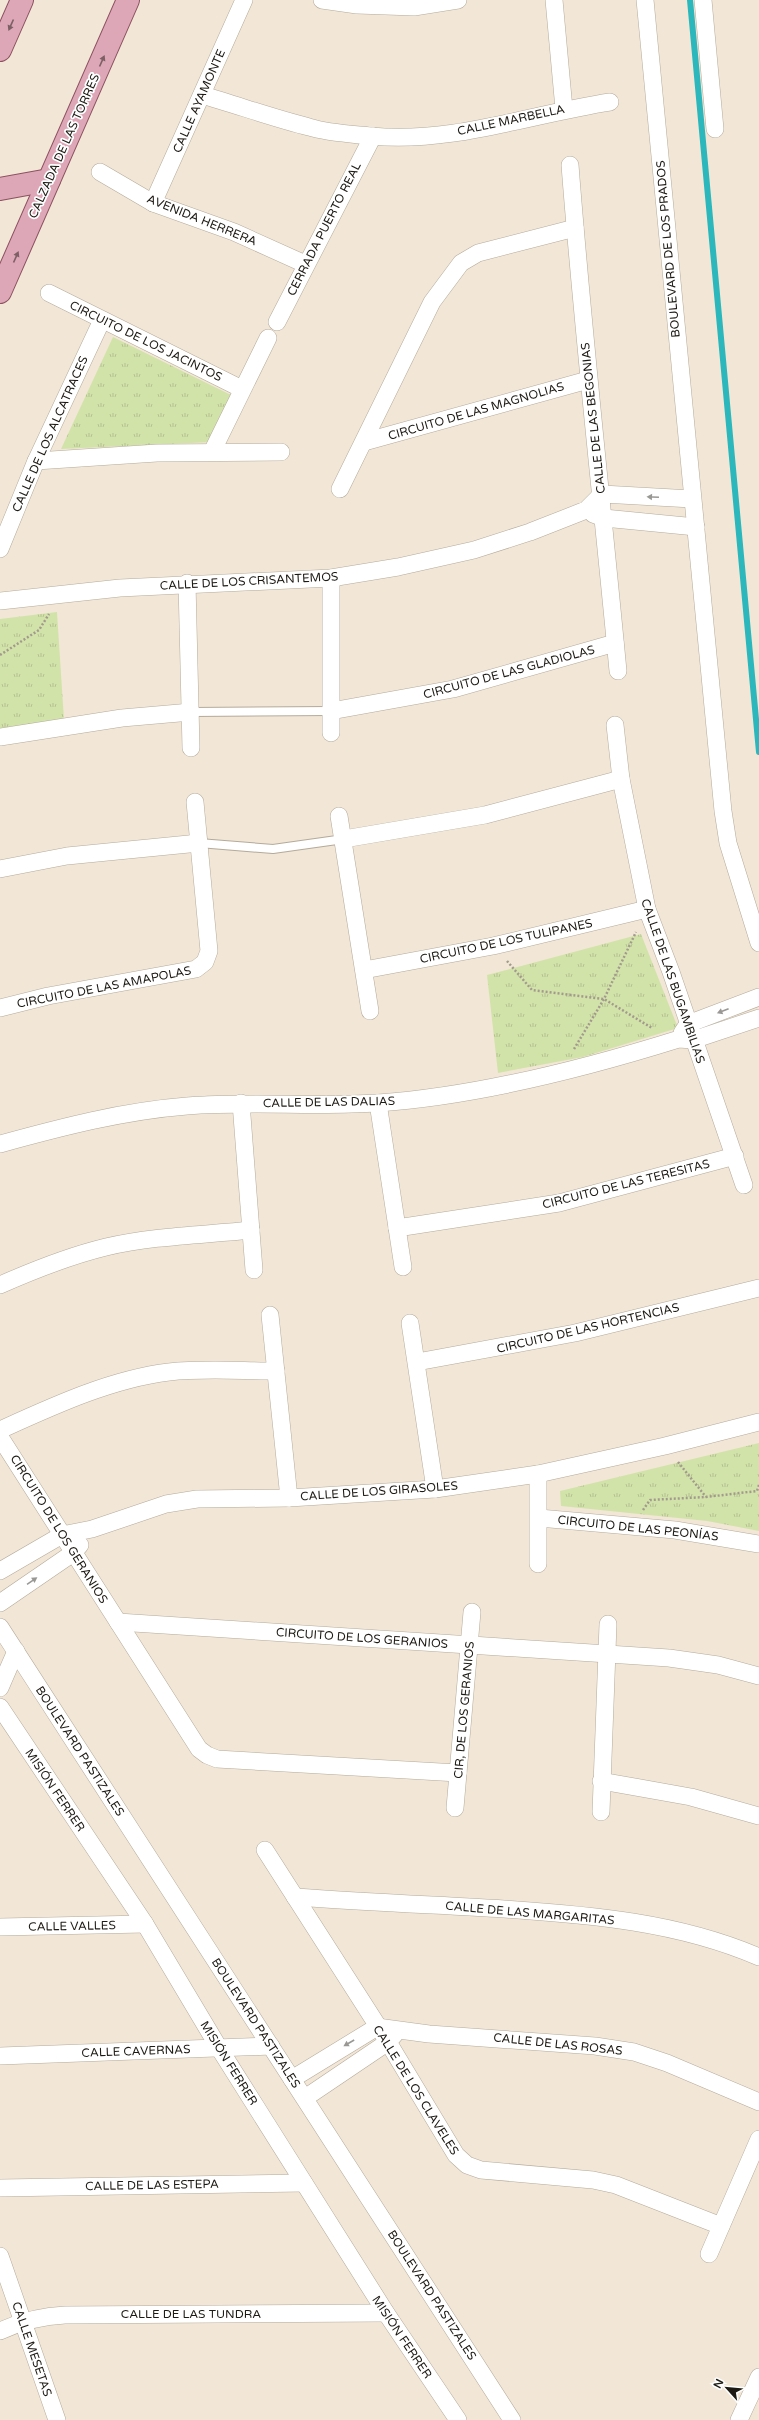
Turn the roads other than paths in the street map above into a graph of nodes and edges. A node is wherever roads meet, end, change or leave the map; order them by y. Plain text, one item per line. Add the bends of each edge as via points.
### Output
1 (22, 0) edge
2 (128, 0) edge
3 (244, 0) edge
4 (322, 0) edge
5 (458, 0) edge
6 (554, 0) edge
7 (645, 0) edge
8 (703, 0) edge
9 (0, 50) edge
10 (202, 95) junction
11 (610, 102) dead end
12 (564, 109) junction
13 (715, 129) dead end
14 (373, 136) junction
15 (570, 165) dead end
16 (100, 172) dead end
17 (49, 180) junction
18 (0, 189) edge
19 (153, 203) junction
20 (575, 228) junction
21 (305, 264) junction
22 (0, 292) edge
23 (49, 293) dead end
24 (102, 320) junction
25 (277, 322) dead end
26 (268, 338) dead end
27 (588, 380) junction
28 (242, 389) junction
29 (364, 442) junction
30 (212, 452) junction
31 (281, 452) dead end
32 (36, 462) junction
33 (340, 489) dead end
34 (602, 494) junction
35 (692, 499) junction
36 (586, 510) junction
37 (604, 518) junction
38 (696, 527) junction
39 (0, 548) edge
40 (331, 578) junction
41 (187, 583) junction
42 (0, 601) edge
43 (615, 643) junction
44 (618, 671) dead end
45 (331, 711) junction
46 (191, 712) junction
47 (615, 725) dead end
48 (331, 733) dead end
49 (0, 737) edge
50 (191, 748) dead end
51 (621, 779) junction
52 (195, 802) dead end
53 (339, 816) dead end
54 (344, 839) junction
55 (199, 843) junction
56 (0, 869) edge
57 (647, 909) junction
58 (759, 943) edge
59 (364, 970) junction
60 (759, 997) edge
61 (0, 1008) edge
62 (370, 1011) dead end
63 (759, 1018) edge
64 (683, 1036) junction
65 (378, 1103) junction
66 (241, 1104) junction
67 (0, 1144) edge
68 (735, 1156) junction
69 (744, 1185) dead end
70 (397, 1228) junction
71 (251, 1230) junction
72 (403, 1267) dead end
73 (254, 1270) dead end
74 (0, 1285) edge
75 (759, 1288) edge
76 (270, 1315) dead end
77 (410, 1323) dead end
78 (417, 1362) junction
79 (276, 1371) junction
80 (759, 1422) edge
81 (0, 1430) edge
82 (0, 1437) edge
83 (538, 1474) junction
84 (435, 1490) junction
85 (289, 1498) junction
86 (540, 1518) junction
87 (92, 1529) junction
88 (62, 1535) junction
89 (759, 1544) edge
90 (73, 1553) junction
91 (538, 1564) dead end
92 (0, 1572) edge
93 (0, 1603) edge
94 (472, 1612) dead end
95 (118, 1622) junction
96 (608, 1624) dead end
97 (0, 1627) edge
98 (470, 1644) junction
99 (16, 1651) junction
100 (607, 1653) junction
101 (759, 1676) edge
102 (0, 1688) edge
103 (0, 1706) edge
104 (458, 1773) junction
105 (601, 1781) junction
106 (455, 1808) dead end
107 (601, 1812) dead end
108 (759, 1816) edge
109 (265, 1850) dead end
110 (295, 1897) junction
111 (145, 1924) junction
112 (0, 1927) edge
113 (759, 1957) edge
114 (377, 2027) junction
115 (393, 2037) junction
116 (271, 2046) junction
117 (219, 2048) junction
118 (0, 2056) edge
119 (292, 2079) junction
120 (304, 2098) junction
121 (758, 2104) edge
122 (759, 2139) edge
123 (304, 2183) junction
124 (0, 2188) edge
125 (721, 2226) junction
126 (709, 2254) dead end
127 (0, 2256) edge
128 (386, 2313) junction
129 (22, 2321) junction
130 (0, 2331) edge
131 (759, 2377) edge
132 (57, 2420) edge
133 (458, 2420) edge
134 (512, 2420) edge
135 (739, 2420) edge

1 -> 9 main road
17 -> 2 main road, CALZADA DE LAS TORRES
3 - 10 street, CALLE AYAMONTE
4 - 5 street via 357,5 414,7
6 - 12 street
7 - 35 street, BOULEVARD DE LOS PRADOS
8 - 13 street
10 - 14 street, CALLE MARBELLA via 310,128
10 - 19 street, CALLE AYAMONTE
11 - 12 street, CALLE MARBELLA
12 - 14 street, CALLE MARBELLA via 468,131 414,136
14 - 21 street, CERRADA PUERTO REAL
15 - 20 street, CALLE DE LAS BEGONIAS
16 - 19 street, AVENIDA HERRERA
17 - 18 main road
22 -> 17 main road, CALZADA DE LAS TORRES
19 - 21 street, AVENIDA HERRERA via 234,232
20 - 27 street, CALLE DE LAS BEGONIAS
20 - 29 street, CIRCUITO DE LAS MAGNOLIAS via 478,253 461,263 432,302
21 - 25 street, CERRADA PUERTO REAL
23 - 24 street, CIRCUITO DE LOS JACINTOS
24 - 28 street, CIRCUITO DE LOS JACINTOS
24 - 32 street, CALLE DE LOS ALCATRACES
26 - 28 street
27 - 29 street, CIRCUITO DE LAS MAGNOLIAS
27 - 34 street, CALLE DE LAS BEGONIAS
28 - 30 street
29 - 33 street, CIRCUITO DE LAS MAGNOLIAS
30 - 31 street
30 - 32 street via 157,453
32 - 39 street, CALLE DE LOS ALCATRACES
35 -> 34 street
34 - 36 street, CALLE DE LOS CRISANTEMOS
34 - 37 street, CALLE DE LAS BEGONIAS
35 - 38 street, BOULEVARD DE LOS PRADOS
36 - 37 street
36 - 40 street, CALLE DE LOS CRISANTEMOS via 474,550
37 - 38 street
37 - 43 street, CALLE DE LAS BEGONIAS
38 - 58 street, BOULEVARD DE LOS PRADOS via 728,843
40 - 41 street, CALLE DE LOS CRISANTEMOS
40 - 45 street
41 - 42 street, CALLE DE LOS CRISANTEMOS via 60,593
41 - 46 street
43 - 44 street, CALLE DE LAS BEGONIAS
43 - 45 street, CIRCUITO DE LAS GLADIOLAS via 453,689
45 - 46 lane
45 - 48 street
46 - 49 street via 122,718
46 - 50 street
47 - 51 street, CALLE DE LAS BUGAMBILIAS
51 - 54 street via 485,815
51 - 57 street, CALLE DE LAS BUGAMBILIAS
52 - 55 street, CIRCUITO DE LAS AMAPOLAS
53 - 54 street
54 - 55 lane via 273,849
54 - 59 street
55 - 56 street via 67,856
55 - 61 street, CIRCUITO DE LAS AMAPOLAS via 209,951 205,962 196,969 48,996
57 - 59 street, CIRCUITO DE LOS TULIPANES via 493,946
57 - 64 street, CALLE DE LAS BUGAMBILIAS via 671,972
59 - 62 street
60 -> 64 street, CALLE DE LAS DALIAS
63 - 64 street, CALLE DE LAS DALIAS
64 - 65 street, CALLE DE LAS DALIAS via 560,1072 461,1092
64 - 68 street, CALLE DE LAS BUGAMBILIAS
65 - 66 street, CALLE DE LAS DALIAS
65 - 70 street
66 - 67 street, CALLE DE LAS DALIAS via 186,1106 102,1117
66 - 71 street
68 - 69 street, CALLE DE LAS BUGAMBILIAS
68 - 70 street, CIRCUITO DE LAS TERESITAS via 559,1203
70 - 72 street
71 - 73 street
71 - 74 street via 162,1238 106,1247 46,1265
75 - 78 street, CIRCUITO DE LAS HORTENCIAS via 575,1333
76 - 79 street
77 - 78 street
78 - 84 street
79 - 81 street via 169,1372 122,1382 72,1399
79 - 85 street
80 - 83 street, CALLE DE LOS GIRASOLES
82 - 88 street, CIRCUITO DE LOS GERANIOS
83 - 84 street, CALLE DE LOS GIRASOLES
83 - 86 street
84 - 85 street, CALLE DE LOS GIRASOLES
85 - 87 street, CALLE DE LOS GIRASOLES via 205,1499 166,1504
86 - 89 street, CIRCUITO DE LAS PEONÍAS via 634,1525 720,1536
86 - 91 street
87 - 88 street, CALLE DE LOS GIRASOLES
87 - 90 street
88 - 90 street, CIRCUITO DE LOS GERANIOS
88 - 92 street, CALLE DE LOS GIRASOLES
93 -> 90 street
90 - 95 street, CIRCUITO DE LOS GERANIOS
94 - 98 street, CIR, DE LOS GERANIOS
95 - 98 street, CIRCUITO DE LOS GERANIOS
95 - 104 street, CIRCUITO DE LOS GERANIOS via 206,1755 217,1759
96 - 100 street
97 - 99 street, BOULEVARD PASTIZALES
98 - 100 street, CIRCUITO DE LOS GERANIOS
98 - 104 street, CIR, DE LOS GERANIOS
99 - 102 street
99 - 116 street, BOULEVARD PASTIZALES
100 - 101 street, CIRCUITO DE LOS GERANIOS via 711,1664
100 - 105 street
103 - 111 street, MISIÓN FERRER
104 - 106 street, CIR, DE LOS GERANIOS
105 - 107 street
105 - 108 street via 691,1797
109 - 110 street, CALLE DE LOS CLAVELES
110 - 113 street, CALLE DE LAS MARGARITAS via 532,1911 648,1923 702,1936
110 - 114 street, CALLE DE LOS CLAVELES
111 - 112 street, CALLE VALLES
111 - 117 street, MISIÓN FERRER
114 - 115 street, CALLE DE LAS ROSAS
114 -> 119 street
115 - 120 street
115 - 121 street, CALLE DE LAS ROSAS via 595,2046 634,2052 667,2063
115 - 125 street, CALLE DE LOS CLAVELES via 456,2155 467,2165 481,2170 593,2180 616,2185
116 - 117 street, CALLE CAVERNAS
116 - 119 street, BOULEVARD PASTIZALES
117 - 118 street, CALLE CAVERNAS
117 - 123 street, MISIÓN FERRER
119 - 120 street, BOULEVARD PASTIZALES
120 - 134 street, BOULEVARD PASTIZALES
122 - 125 street
123 - 124 street, CALLE DE LAS ESTEPA
123 - 128 street, MISIÓN FERRER
125 - 126 street
127 - 129 street, CALLE MESETAS
128 - 129 street, CALLE DE LAS TUNDRA via 65,2315 42,2316
128 - 133 street, MISIÓN FERRER
129 - 130 street, CALLE DE LAS TUNDRA
129 - 132 street, CALLE MESETAS
131 - 135 street

